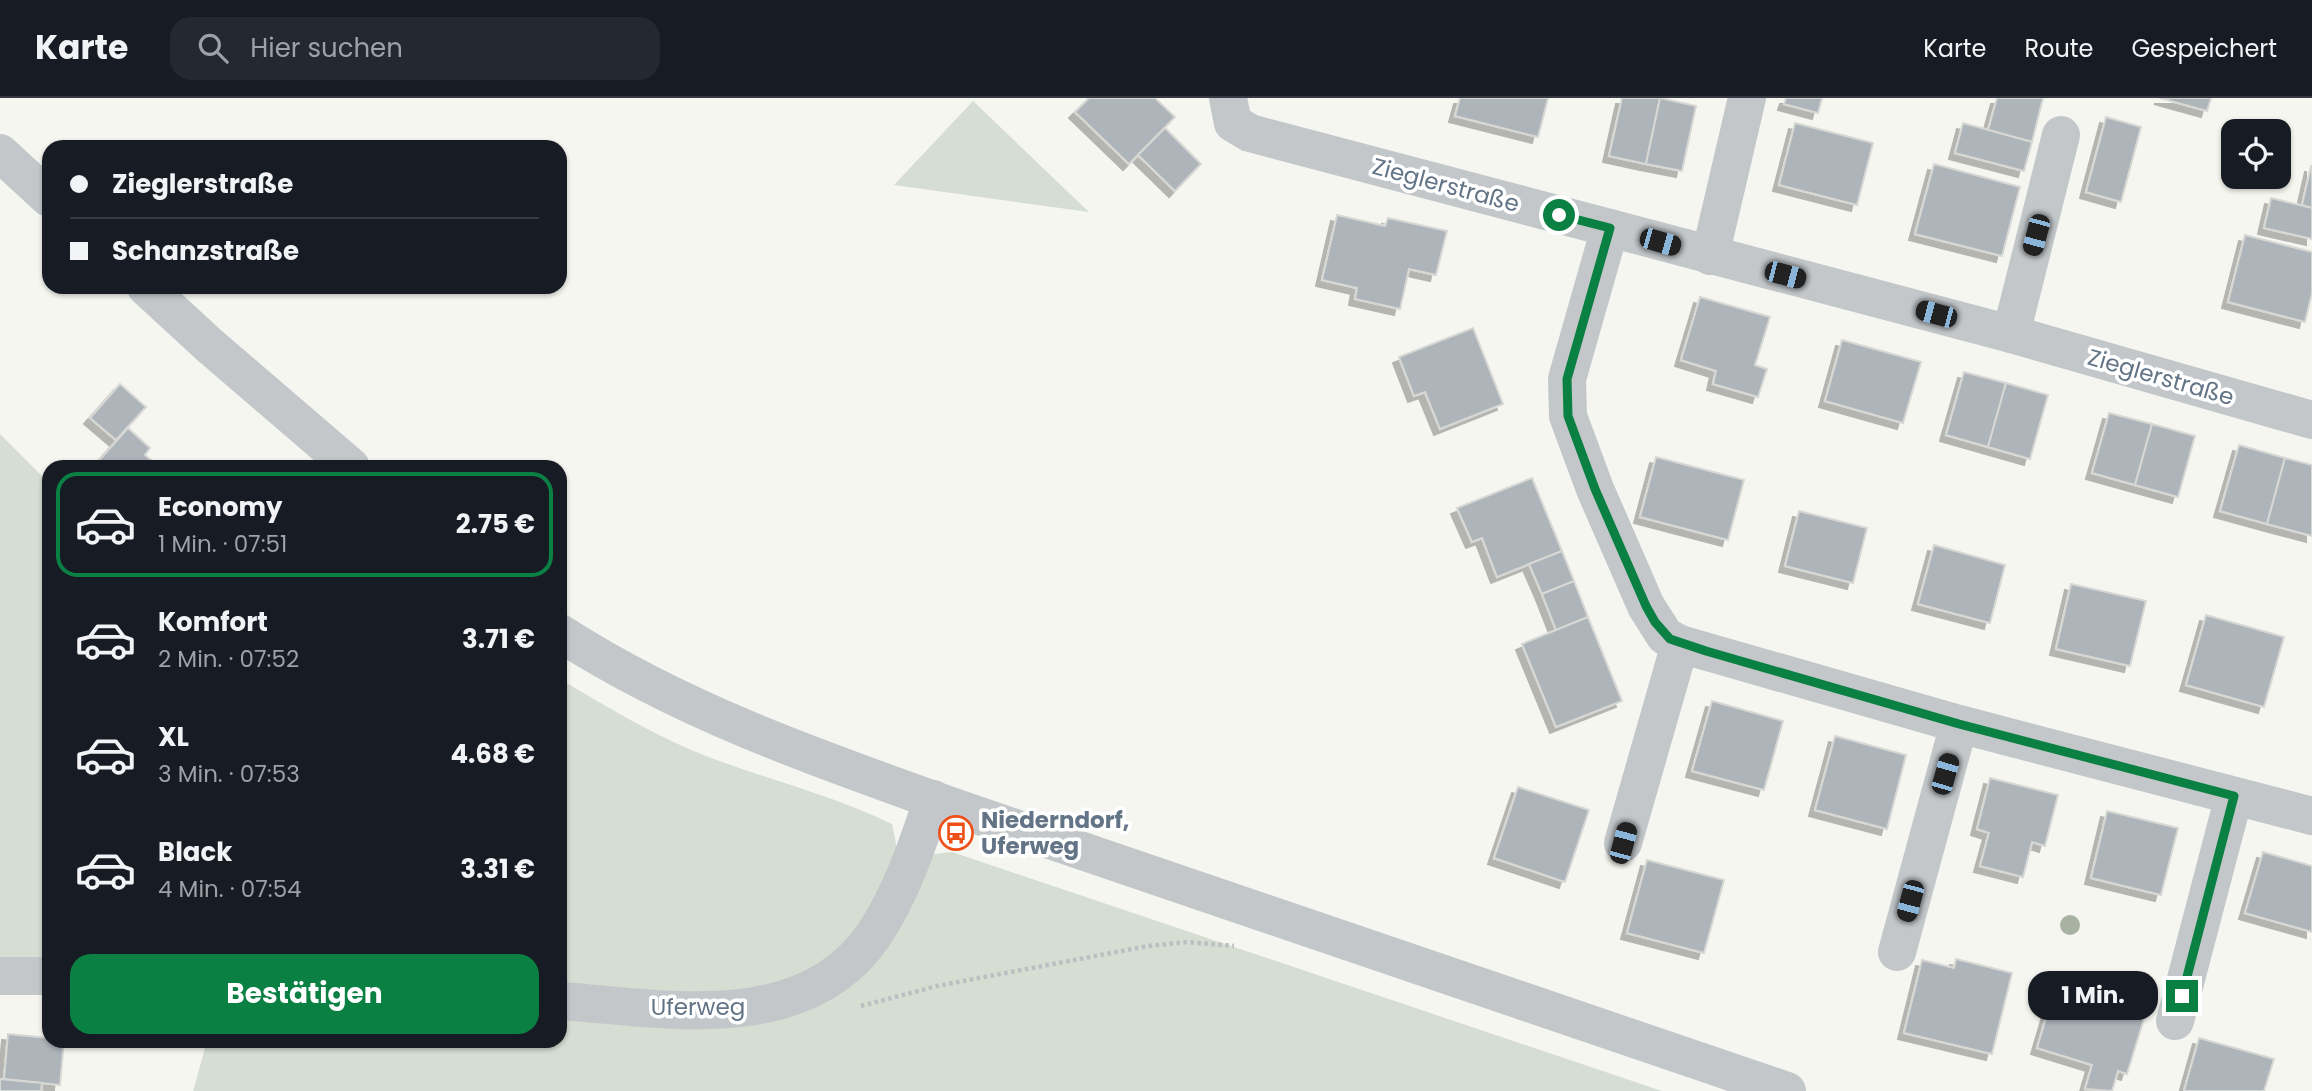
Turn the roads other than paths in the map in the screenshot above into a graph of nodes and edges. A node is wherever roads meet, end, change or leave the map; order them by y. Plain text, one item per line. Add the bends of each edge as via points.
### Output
1 (1747, 98) edge
2 (1229, 106) edge
3 (2061, 135) dead end
4 (0, 153) edge
5 (42, 192) edge
6 (1610, 228) junction
7 (1710, 256) junction
8 (154, 294) edge
9 (2011, 334) junction
10 (2312, 420) edge
11 (343, 460) edge
12 (567, 637) edge
13 (1680, 644) junction
14 (1959, 724) junction
15 (2234, 796) junction
16 (933, 799) junction
17 (2312, 816) edge
18 (1623, 843) dead end
19 (1897, 952) dead end
20 (42, 975) edge
21 (0, 976) edge
22 (567, 1001) edge
23 (2175, 1021) dead end
24 (1787, 1091) edge

1 - 7 street
2 - 6 street, Zieglerstraße via 1233,123 1250,133
3 - 9 street
4 - 5 street
6 - 7 street, Zieglerstraße
6 - 13 street via 1567,379 1568,416 1646,606 1665,636
7 - 9 street, Zieglerstraße
8 - 11 street
9 - 10 street, Zieglerstraße
12 - 16 street via 664,691 743,727
13 - 14 street
13 - 18 street
14 - 15 street
14 - 19 street
15 - 17 street
15 - 23 street
16 - 22 street, Uferweg via 907,870 873,935 850,961 808,989 764,1006 736,1010
16 - 24 street
20 - 21 street

